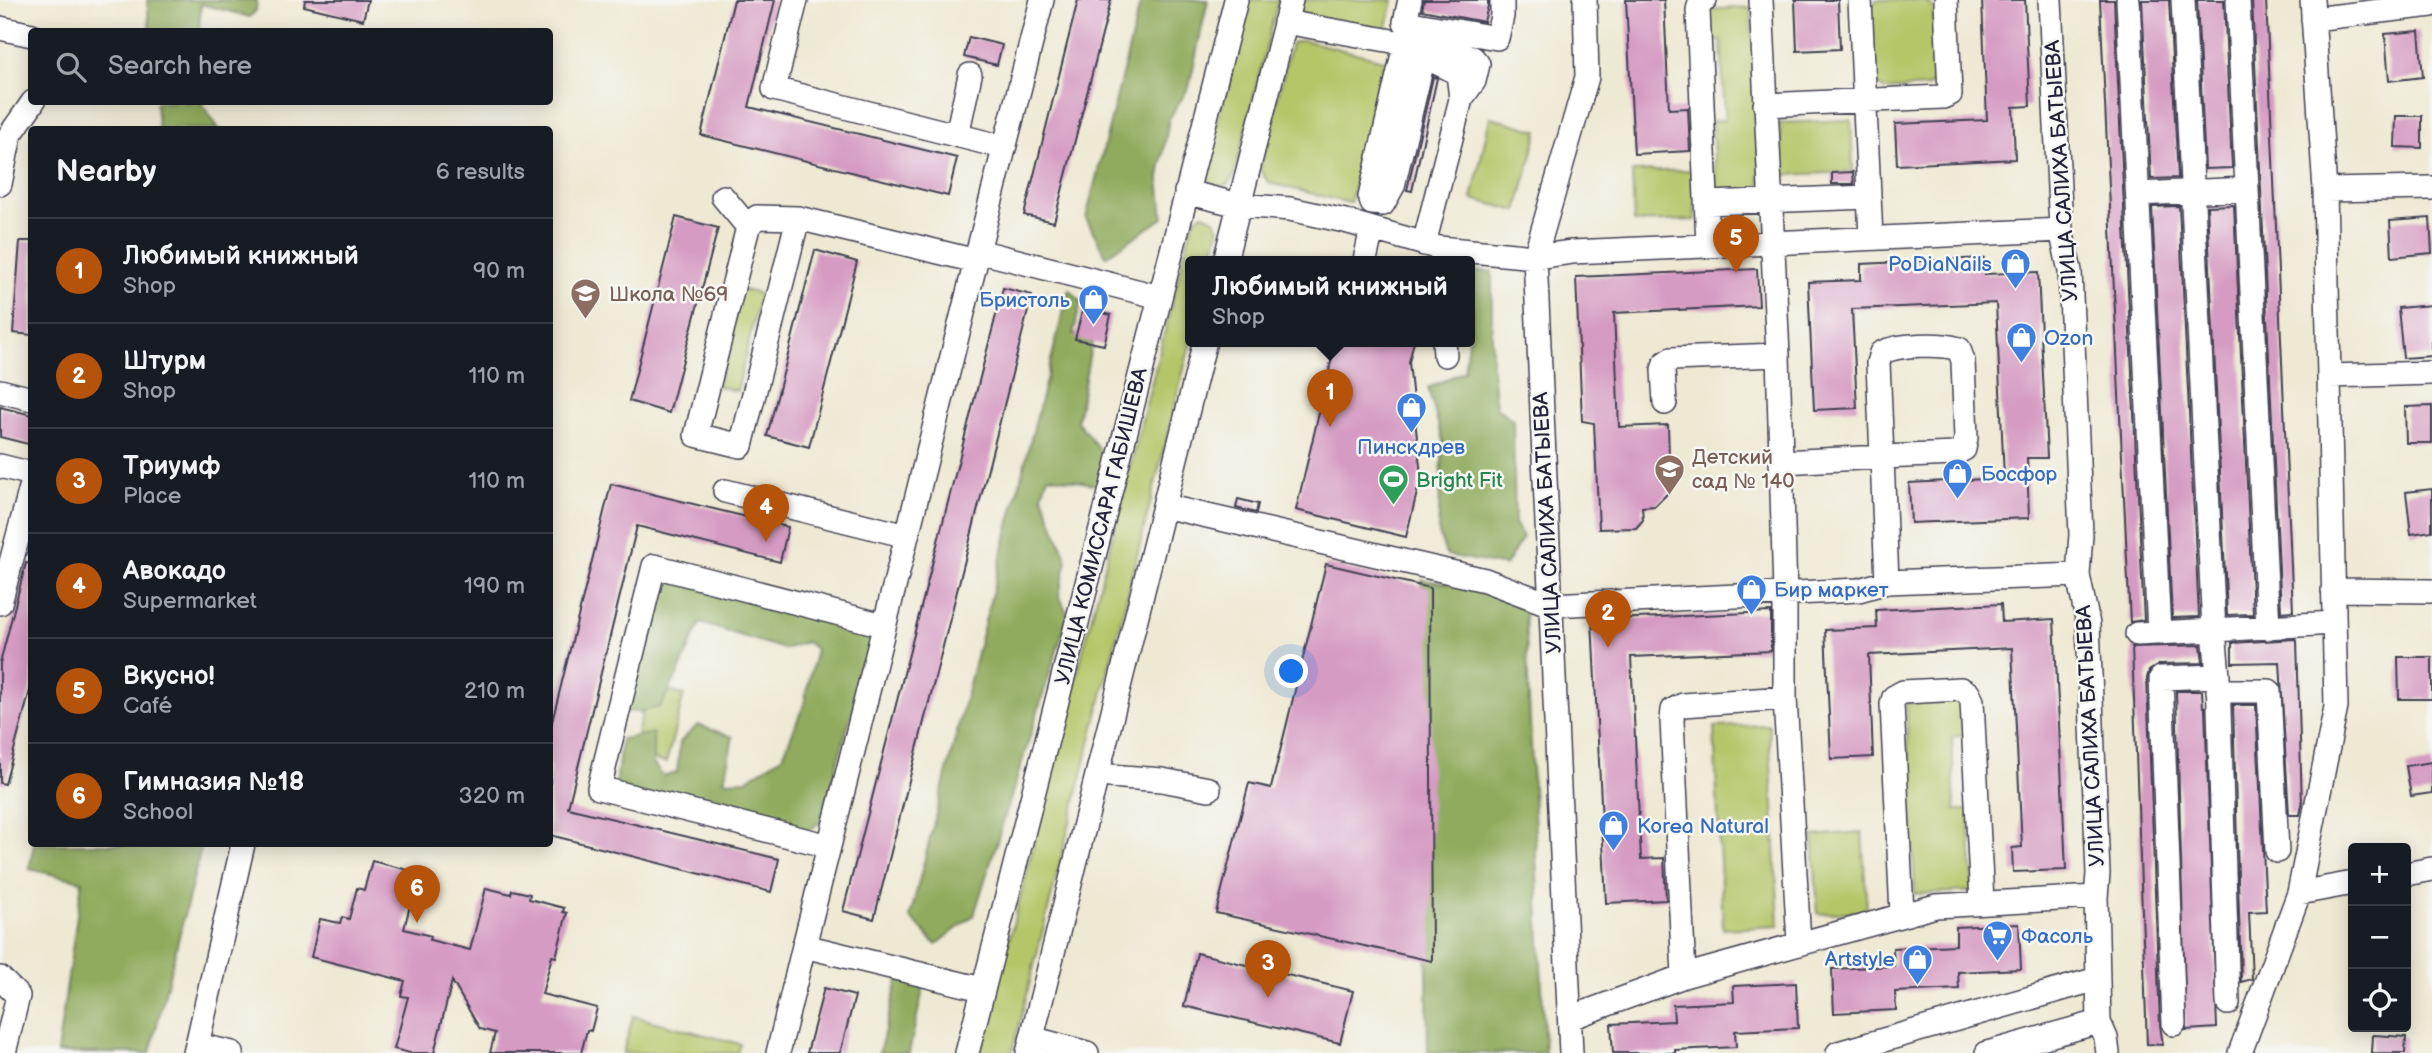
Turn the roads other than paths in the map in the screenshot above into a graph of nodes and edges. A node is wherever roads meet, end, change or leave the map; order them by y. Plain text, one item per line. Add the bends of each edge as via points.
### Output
1 (796, 0) edge
2 (1042, 0) edge
3 (1236, 0) edge
4 (1410, 0) edge
5 (1502, 0) edge
6 (1585, 0) edge
7 (1705, 0) edge
8 (1761, 0) edge
9 (1860, 0) edge
10 (1946, 0) edge
11 (2050, 0) edge
12 (2128, 0) edge
13 (2183, 0) edge
14 (2238, 0) edge
15 (2432, 5) edge
16 (2312, 9) edge
17 (1288, 11) edge
18 (0, 27) edge
19 (28, 34) edge
20 (1405, 45) junction
21 (971, 75) dead end
22 (1461, 99) junction
23 (1865, 101) junction
24 (31, 105) edge
25 (1765, 105) junction
26 (957, 135) junction
27 (1003, 146) junction
28 (0, 184) edge
29 (2432, 188) edge
30 (2247, 190) junction
31 (2325, 190) junction
32 (1186, 192) junction
33 (2193, 192) junction
34 (2138, 194) junction
35 (723, 197) dead end
36 (1870, 197) junction
37 (1769, 201) junction
38 (1707, 203) junction
39 (1239, 205) junction
40 (798, 218) junction
41 (748, 227) junction
42 (1372, 229) junction
43 (2061, 230) junction
44 (1871, 238) junction
45 (1773, 243) junction
46 (1708, 246) junction
47 (1432, 250) edge
48 (977, 256) junction
49 (1226, 256) edge
50 (1366, 256) edge
51 (1535, 257) junction
52 (1160, 297) junction
53 (1204, 347) edge
54 (1778, 355) junction
55 (2432, 373) edge
56 (2329, 376) junction
57 (0, 391) edge
58 (28, 398) edge
59 (1665, 403) dead end
60 (1882, 457) junction
61 (1781, 462) junction
62 (0, 466) edge
63 (28, 473) edge
64 (725, 491) dead end
65 (28, 499) edge
66 (1164, 506) junction
67 (907, 536) junction
68 (2078, 575) junction
69 (1887, 582) junction
70 (2333, 590) junction
71 (2432, 591) edge
72 (1785, 594) junction
73 (0, 603) edge
74 (1551, 606) junction
75 (2334, 623) junction
76 (883, 625) junction
77 (2268, 628) junction
78 (2214, 630) junction
79 (2218, 684) junction
80 (1785, 698) junction
81 (1098, 773) junction
82 (1209, 789) dead end
83 (828, 846) junction
84 (242, 847) edge
85 (2277, 851) dead end
86 (2432, 869) edge
87 (2411, 873) edge
88 (2348, 884) edge
89 (2299, 893) junction
90 (2096, 897) junction
91 (1982, 902) junction
92 (1902, 914) junction
93 (1799, 943) junction
94 (804, 946) junction
95 (1684, 976) junction
96 (0, 978) edge
97 (2097, 979) junction
98 (982, 989) junction
99 (2228, 1003) dead end
100 (1570, 1018) junction
101 (2098, 1022) junction
102 (2174, 1024) dead end
103 (1030, 1046) edge
104 (196, 1049) edge
105 (4, 1053) edge
106 (232, 1053) edge
107 (778, 1053) edge
108 (967, 1053) edge
109 (1087, 1053) edge
110 (1571, 1053) edge
111 (1838, 1053) edge
112 (1988, 1053) edge
113 (2108, 1053) edge
114 (2240, 1053) edge

1 - 26 street via 774,89
2 - 27 street
3 - 32 street, УЛИЦА КОМИССАРА ГАБИШЕВА
4 - 5 street via 1405,22 1497,38
6 - 51 street, УЛИЦА САЛИХА БАТЫЕВА via 1587,77
7 - 38 street via 1698,10
8 - 25 street
9 - 23 street
10 - 23 street via 1950,94
11 - 43 street, УЛИЦА САЛИХА БАТЫЕВА
12 - 34 street
13 - 33 street
14 - 30 street
15 - 16 street
16 - 31 street
17 - 20 street
17 - 39 street
18 - 19 street
20 - 22 street via 1472,58 1478,64 1474,81
20 - 22 street via 1372,203 1383,204 1393,186 1423,60 1458,73
21 - 26 street
22 - 47 street
23 - 25 street
23 - 36 street
24 - 28 street via 10,135
25 - 37 street
26 - 27 street
27 - 48 street
29 - 31 street
30 - 33 street
30 - 77 street
31 - 56 street
32 - 39 street
32 - 52 street, УЛИЦА КОМИССАРА ГАБИШЕВА
33 - 34 street
33 - 78 street
34 - 78 street via 2148,634
35 - 41 street
36 - 37 street
36 - 44 street
37 - 38 street
37 - 45 street
38 - 46 street
39 - 42 street via 1290,209
39 - 49 street
40 - 41 street via 757,217
40 - 41 street via 741,446 695,435
40 - 48 street
42 - 47 street
42 - 50 street
43 - 44 street
43 - 68 street, УЛИЦА САЛИХА БАТЫЕВА via 2070,271 2081,535
44 - 45 street
45 - 46 street
45 - 54 street
46 - 51 street
47 - 51 street
48 - 52 street
48 - 67 street
51 - 74 street, УЛИЦА САЛИХА БАТЫЕВА
52 - 98 street, УЛИЦА КОМИССАРА ГАБИШЕВА
53 - 66 street
54 - 59 street via 1671,359 1663,370
54 - 61 street
55 - 56 street
56 - 70 street
57 - 58 street
60 - 60 street via 1955,454 1964,449 1959,349 1947,345 1890,348 1881,353
60 - 61 street
60 - 69 street
61 - 72 street
62 - 63 street
64 - 67 street
65 - 73 street
66 - 74 street via 1485,580
66 - 81 street
67 - 76 street
68 - 69 street
68 - 90 street, УЛИЦА САЛИХА БАТЫЕВА via 2088,624
69 - 72 street via 1859,590
70 - 71 street
70 - 75 street
72 - 74 street
72 - 80 street
74 - 100 street, УЛИЦА САЛИХА БАТЫЕВА
75 - 77 street
75 - 89 street via 2336,707
76 - 83 street
76 - 83 street via 654,566 598,788
77 - 78 street
78 - 79 street
79 - 85 street via 2269,691
79 - 99 street
79 - 102 street via 2161,678
80 - 93 street
80 - 95 street via 1684,705 1674,710
81 - 82 street
81 - 103 street
83 - 94 street
84 - 104 street
86 - 87 street
88 - 89 street
89 - 114 street
90 - 91 street
90 - 97 street, УЛИЦА САЛИХА БАТЫЕВА
91 - 92 street via 1942,904
91 - 92 street via 1972,701 1961,689 1903,692 1892,704
92 - 93 street
93 - 95 street
94 - 98 street
94 - 107 street
95 - 100 street
96 - 105 street via 18,996
97 - 101 street, УЛИЦА САЛИХА БАТЫЕВА
97 - 111 street
98 - 108 street, УЛИЦА КОМИССАРА ГАБИШЕВА
100 - 110 street, УЛИЦА САЛИХА БАТЫЕВА
101 - 112 street
101 - 113 street, УЛИЦА САЛИХА БАТЫЕВА
103 - 109 street
104 - 106 street

